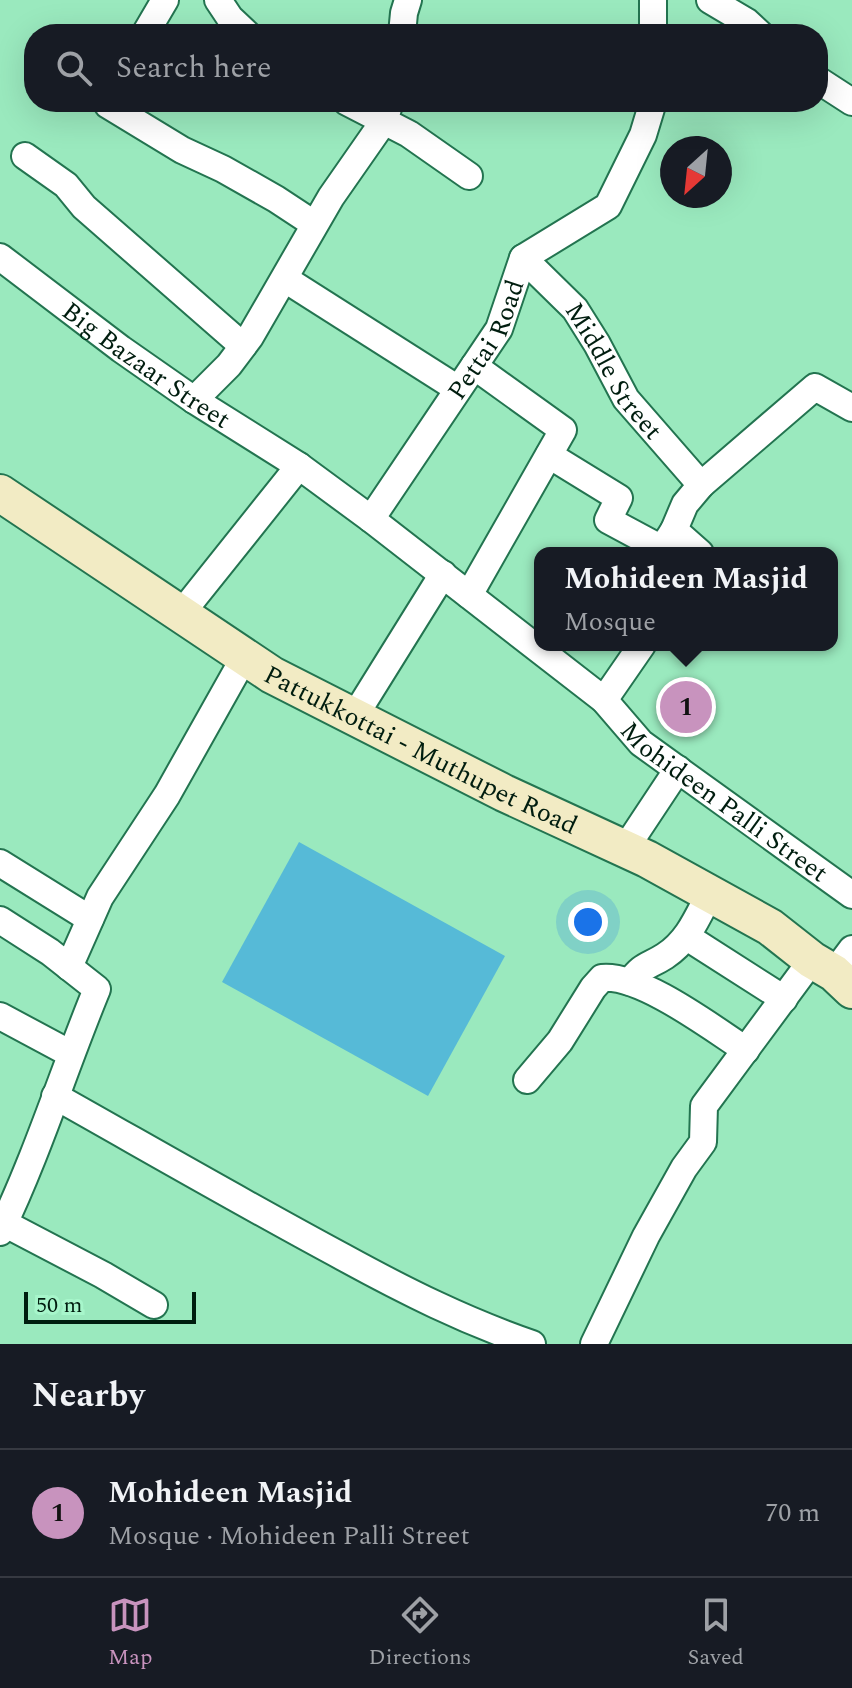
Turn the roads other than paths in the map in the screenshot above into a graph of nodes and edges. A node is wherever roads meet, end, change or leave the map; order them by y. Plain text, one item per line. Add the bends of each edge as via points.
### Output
1 (165, 0) edge
2 (218, 0) edge
3 (408, 0) edge
4 (653, 0) edge
5 (710, 0) edge
6 (151, 24) edge
7 (236, 24) edge
8 (404, 24) edge
9 (653, 24) edge
10 (749, 24) edge
11 (828, 86) edge
12 (852, 102) edge
13 (120, 112) edge
14 (386, 112) edge
15 (388, 112) edge
16 (650, 112) edge
17 (25, 156) dead end
18 (469, 176) dead end
19 (314, 224) junction
20 (0, 257) edge
21 (523, 258) junction
22 (285, 279) junction
23 (243, 346) junction
24 (474, 366) junction
25 (458, 389) junction
26 (194, 400) junction
27 (852, 408) edge
28 (549, 455) junction
29 (299, 466) junction
30 (701, 485) junction
31 (0, 493) edge
32 (371, 519) junction
33 (674, 530) junction
34 (658, 547) edge
35 (663, 547) edge
36 (693, 547) edge
37 (443, 574) junction
38 (469, 595) junction
39 (180, 615) junction
40 (534, 646) edge
41 (541, 651) edge
42 (638, 651) edge
43 (244, 658) junction
44 (604, 700) junction
45 (354, 717) junction
46 (678, 769) junction
47 (625, 849) junction
48 (0, 863) edge
49 (709, 895) junction
50 (852, 895) edge
51 (90, 919) junction
52 (0, 920) edge
53 (687, 937) junction
54 (69, 967) junction
55 (837, 968) edge
56 (630, 982) junction
57 (784, 999) junction
58 (0, 1016) edge
59 (746, 1050) junction
60 (71, 1054) junction
61 (527, 1080) dead end
62 (55, 1096) junction
63 (1, 1225) edge
64 (154, 1305) dead end
65 (532, 1344) edge
66 (594, 1344) edge

1 - 6 street
2 - 7 street
3 - 8 street
4 - 9 street
5 - 10 street
11 - 12 street
13 - 19 street
14 - 19 street
15 - 18 street via 409,134
16 - 21 street, Pettai Road via 608,206
17 - 23 street via 66,185 84,207
19 - 22 street
20 - 26 street, Big Bazaar Street
21 - 24 street, Pettai Road via 499,329
21 - 30 street, Middle Street via 575,309 626,399
22 - 23 street
22 - 25 street
23 - 26 street
24 - 25 street, Pettai Road
24 - 28 street via 563,430
25 - 32 street, Pettai Road
26 - 29 street, Big Bazaar Street
27 - 30 street via 815,387
28 - 34 street via 619,498 608,520
28 - 38 street
29 - 32 street
29 - 39 street
30 - 33 street
31 - 39 main road, Pattukkottai - Muthupet Road
32 - 37 street, Mohideen Palli Street
33 - 35 street
33 - 36 street
37 - 38 street, Mohideen Palli Street
37 - 45 street
38 - 40 street, Mohideen Palli Street
39 - 43 main road, Pattukkottai - Muthupet Road
41 - 44 street, Mohideen Palli Street
42 - 44 street, Mohideen Palli Street
43 - 45 main road, Pattukkottai - Muthupet Road
43 - 51 street
44 - 46 street, Mohideen Palli Street via 641,743
45 - 47 main road, Pattukkottai - Muthupet Road
46 - 47 street
46 - 50 street, Mohideen Palli Street
47 - 49 main road, Pattukkottai - Muthupet Road
48 - 51 street
49 - 53 street
49 - 55 main road, Pattukkottai - Muthupet Road
51 - 54 street
52 - 54 street
53 - 56 street via 641,967
53 - 57 street
54 - 60 street via 97,989
55 - 57 street
56 - 59 street
56 - 61 street via 602,978
57 - 59 street
58 - 60 street
59 - 66 street via 704,1106 703,1142 646,1236
60 - 62 street
62 - 63 street
62 - 65 street via 408,1293
63 - 64 street

